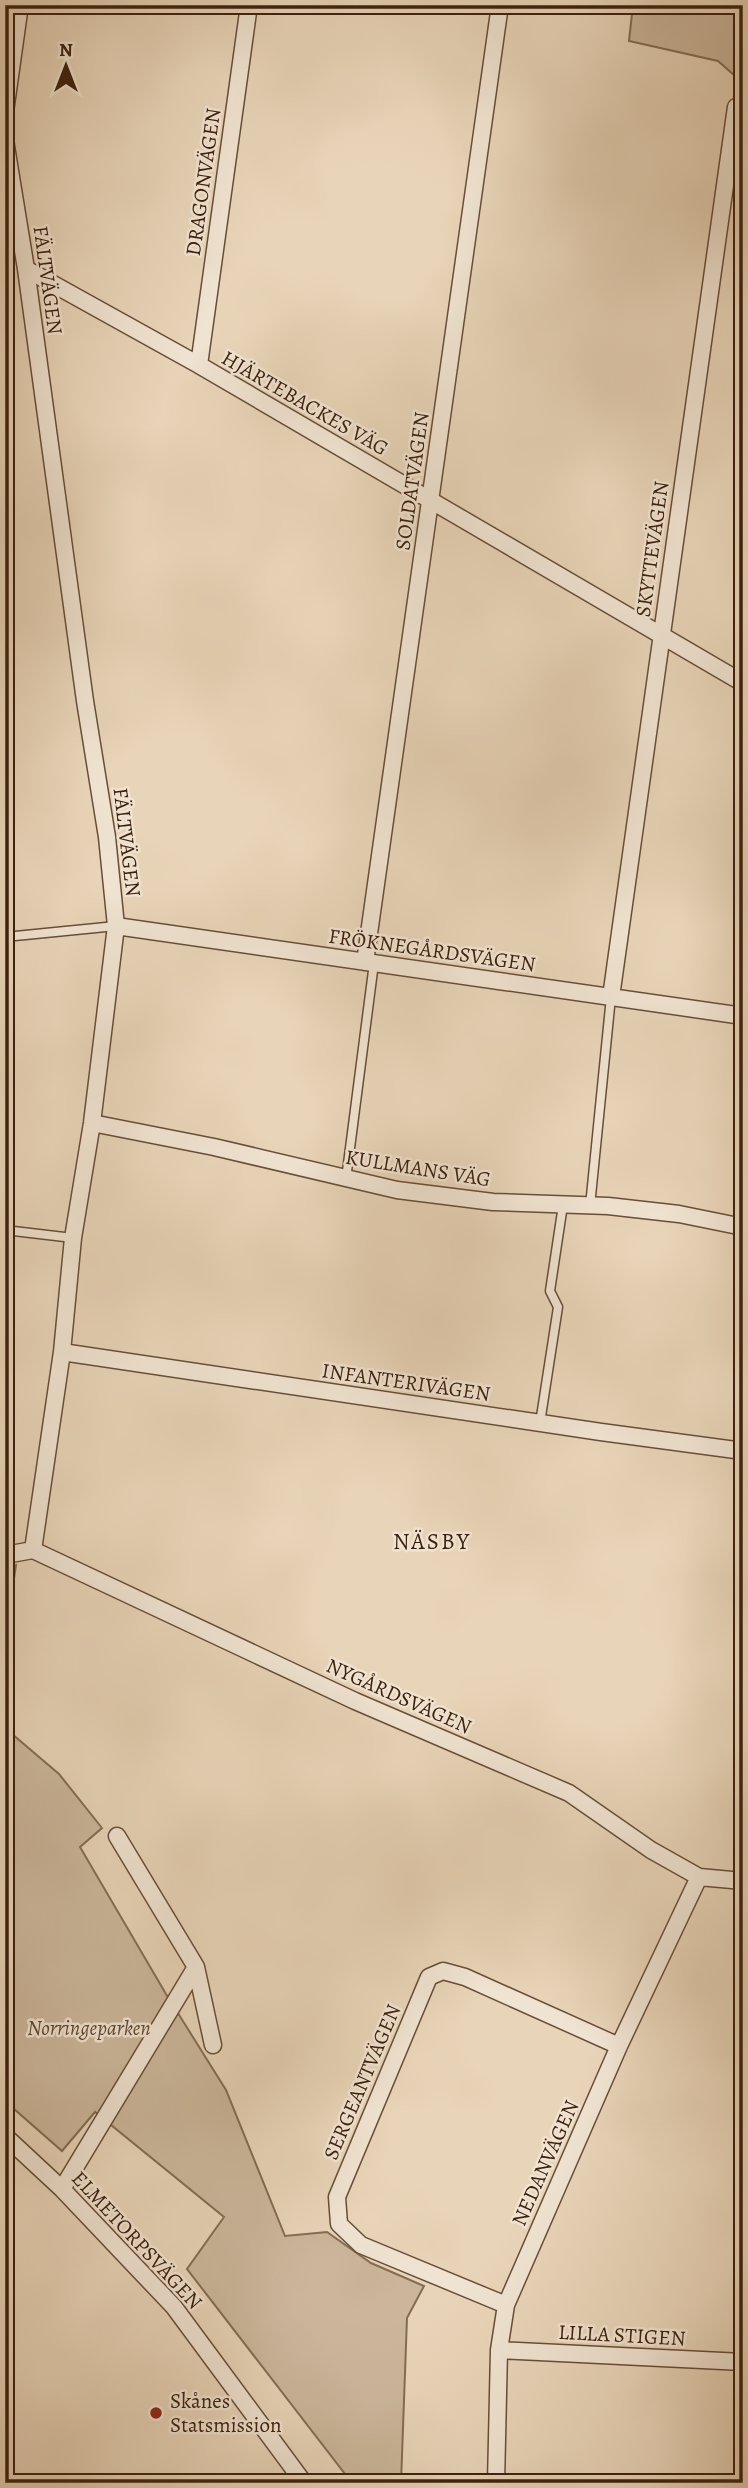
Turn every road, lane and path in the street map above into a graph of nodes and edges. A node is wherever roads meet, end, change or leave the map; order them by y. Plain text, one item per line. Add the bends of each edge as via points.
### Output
1 (20, 5) edge
2 (249, 5) edge
3 (500, 5) edge
4 (736, 107) dead end
5 (5, 112) edge
6 (5, 141) edge
7 (26, 269) junction
8 (199, 365) junction
9 (430, 500) junction
10 (660, 635) junction
11 (743, 683) edge
12 (116, 926) junction
13 (5, 937) edge
14 (370, 962) junction
15 (611, 996) junction
16 (743, 1016) edge
17 (92, 1123) junction
18 (346, 1179) junction
19 (563, 1205) junction
20 (590, 1206) junction
21 (743, 1227) edge
22 (5, 1230) edge
23 (73, 1238) junction
24 (62, 1352) junction
25 (540, 1423) junction
26 (743, 1451) edge
27 (33, 1550) junction
28 (5, 1555) edge
29 (117, 1836) dead end
30 (699, 1877) junction
31 (743, 1881) edge
32 (196, 1966) junction
33 (213, 2045) dead end
34 (619, 2046) junction
35 (5, 2136) edge
36 (62, 2189) junction
37 (506, 2305) junction
38 (499, 2350) junction
39 (743, 2362) edge
40 (304, 2483) edge
41 (496, 2483) edge

1 - 5 street
2 - 8 street, DRAGONVÄGEN
3 - 9 street, SOLDATVÄGEN
4 - 10 street, SKYTTEVÄGEN
6 - 7 street, FÄLTVÄGEN
7 - 8 street, HJÄRTEBACKES VÄG
7 - 12 street, FÄLTVÄGEN
8 - 9 street, HJÄRTEBACKES VÄG
9 - 10 street, HJÄRTEBACKES VÄG
9 - 14 street, SOLDATVÄGEN
10 - 11 street, HJÄRTEBACKES VÄG
10 - 15 street, SKYTTEVÄGEN
12 - 13 lane
12 - 14 street, FRÖKNEGÅRDSVÄGEN
12 - 17 street, FÄLTVÄGEN
14 - 15 street, FRÖKNEGÅRDSVÄGEN
14 - 18 lane
15 - 16 street, FRÖKNEGÅRDSVÄGEN
15 - 20 lane
17 - 18 street, KULLMANS VÄG
17 - 23 street, FÄLTVÄGEN
18 - 19 street, KULLMANS VÄG via 493,1202
19 - 20 street, KULLMANS VÄG
19 - 25 lane via 550,1291 558,1307
20 - 21 street, KULLMANS VÄG via 679,1214
22 - 23 lane
23 - 24 street, FÄLTVÄGEN
24 - 25 street, INFANTERIVÄGEN
24 - 27 street, FÄLTVÄGEN
25 - 26 street, INFANTERIVÄGEN
27 - 28 street
27 - 30 street, NYGÅRDSVÄGEN via 355,1701 569,1793
29 - 32 street
30 - 31 street, NYGÅRDSVÄGEN
30 - 34 street, NEDANVÄGEN
32 - 33 street
32 - 36 street
34 - 37 street, NEDANVÄGEN
34 - 37 street, SERGEANTVÄGEN via 465,1977 443,1971 429,1977 337,2197 340,2224 361,2245
35 - 36 street, ELMETORPSVÄGEN
36 - 40 street, ELMETORPSVÄGEN via 174,2306
37 - 38 street, NEDANVÄGEN
38 - 39 street, LILLA STIGEN
38 - 41 street, NEDANVÄGEN

